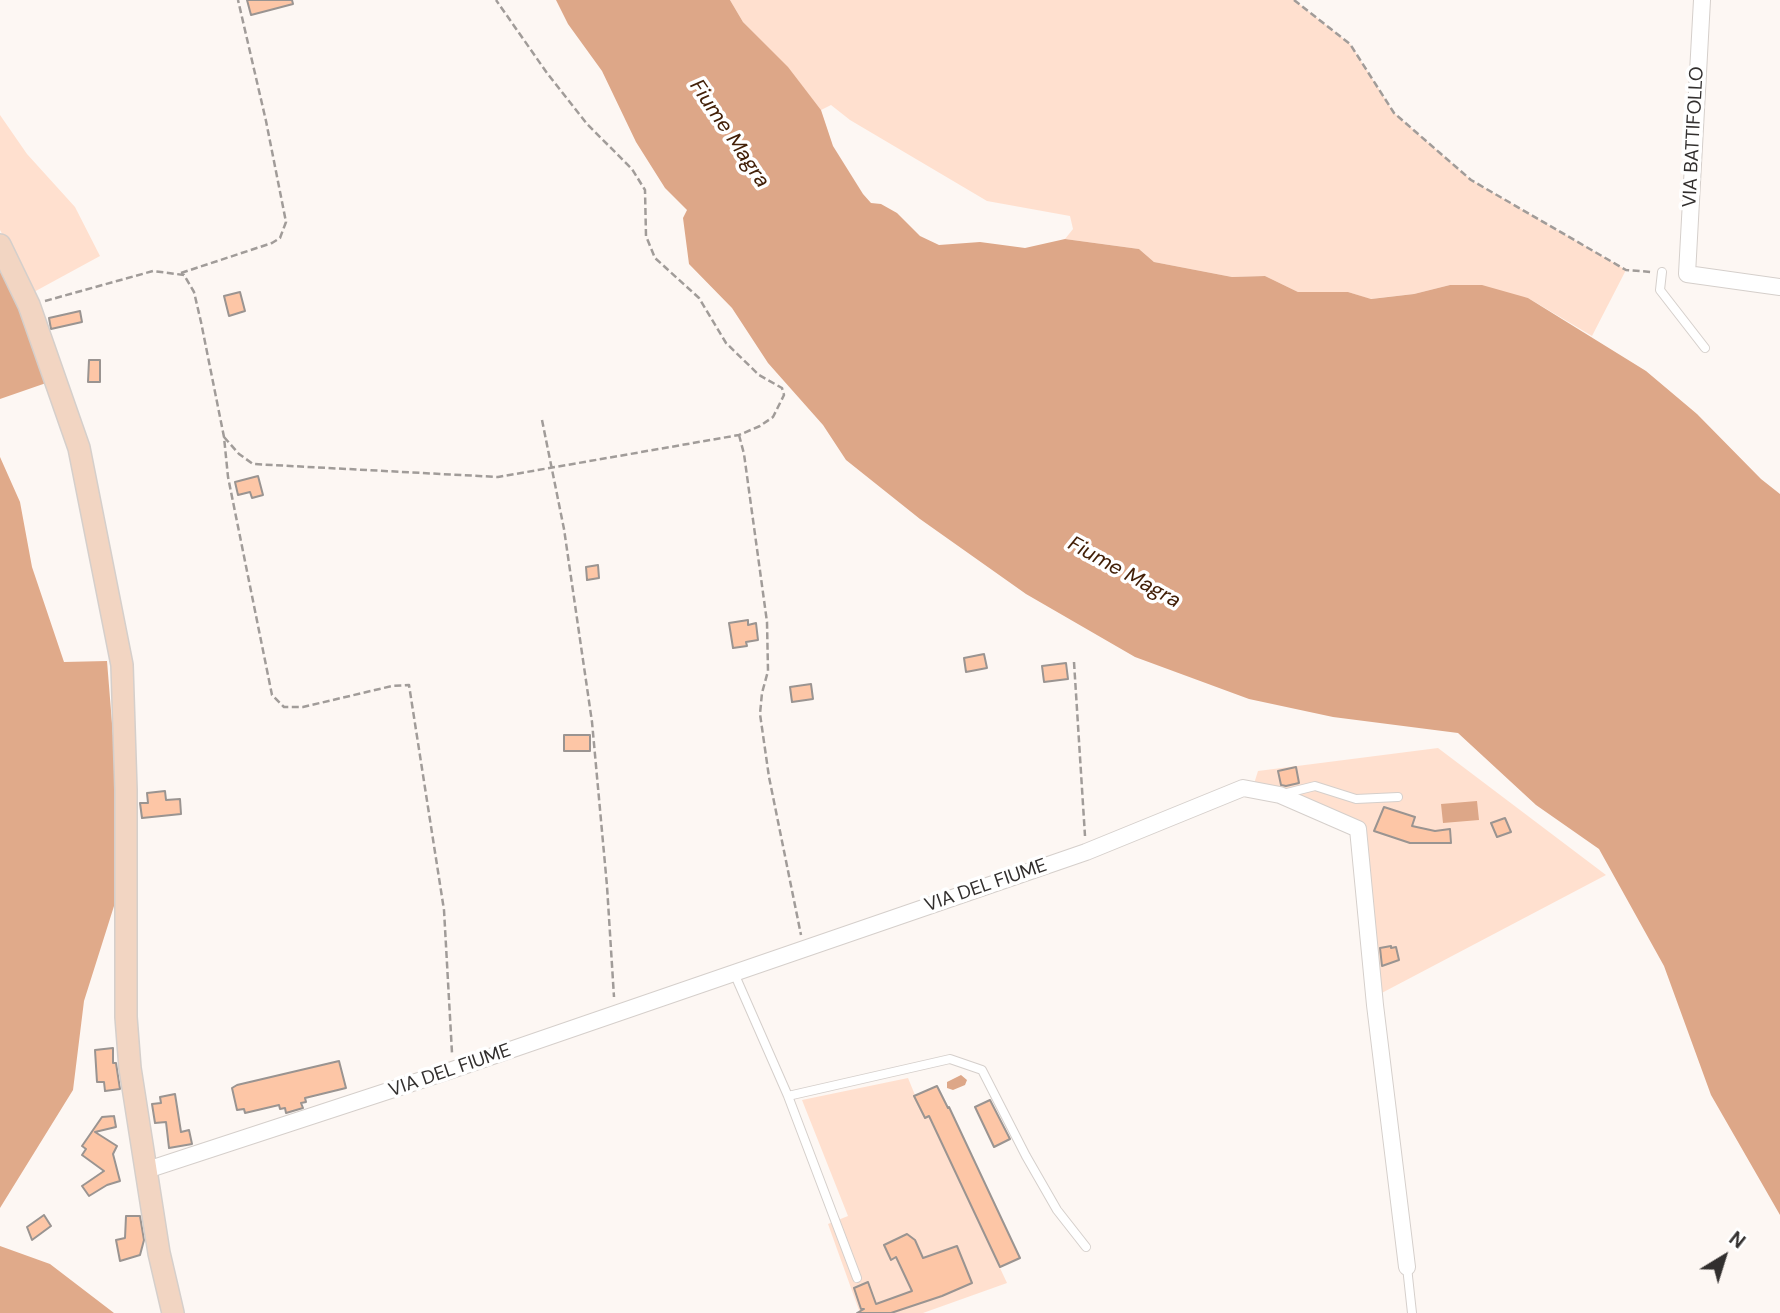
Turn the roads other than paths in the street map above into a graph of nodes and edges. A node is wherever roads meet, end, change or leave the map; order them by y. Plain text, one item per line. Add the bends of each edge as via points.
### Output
1 (1702, 0) edge
2 (0, 245) edge
3 (1662, 272) road end
4 (1780, 287) edge
5 (1705, 348) dead end
6 (1280, 795) junction
7 (1398, 797) dead end
8 (734, 973) junction
9 (788, 1096) junction
10 (147, 1170) junction
11 (1086, 1247) dead end
12 (1407, 1267) joint
13 (857, 1278) dead end
14 (173, 1313) edge
15 (1412, 1313) edge

1 - 4 street, VIA BATTIFOLLO via 1687,274
2 - 10 main road via 29,305 79,448 122,665 126,1017
3 - 5 lane via 1660,290
6 - 7 lane via 1315,786 1356,799
6 - 8 street, VIA DEL FIUME via 1243,788 1086,852
6 - 12 street, VIA DEL FIUME via 1358,829
8 - 9 lane
8 - 10 street, VIA DEL FIUME
9 - 11 lane via 950,1059 982,1070 1057,1210
9 - 13 lane
10 - 14 main road
12 - 15 lane, VIA DEL FIUME

